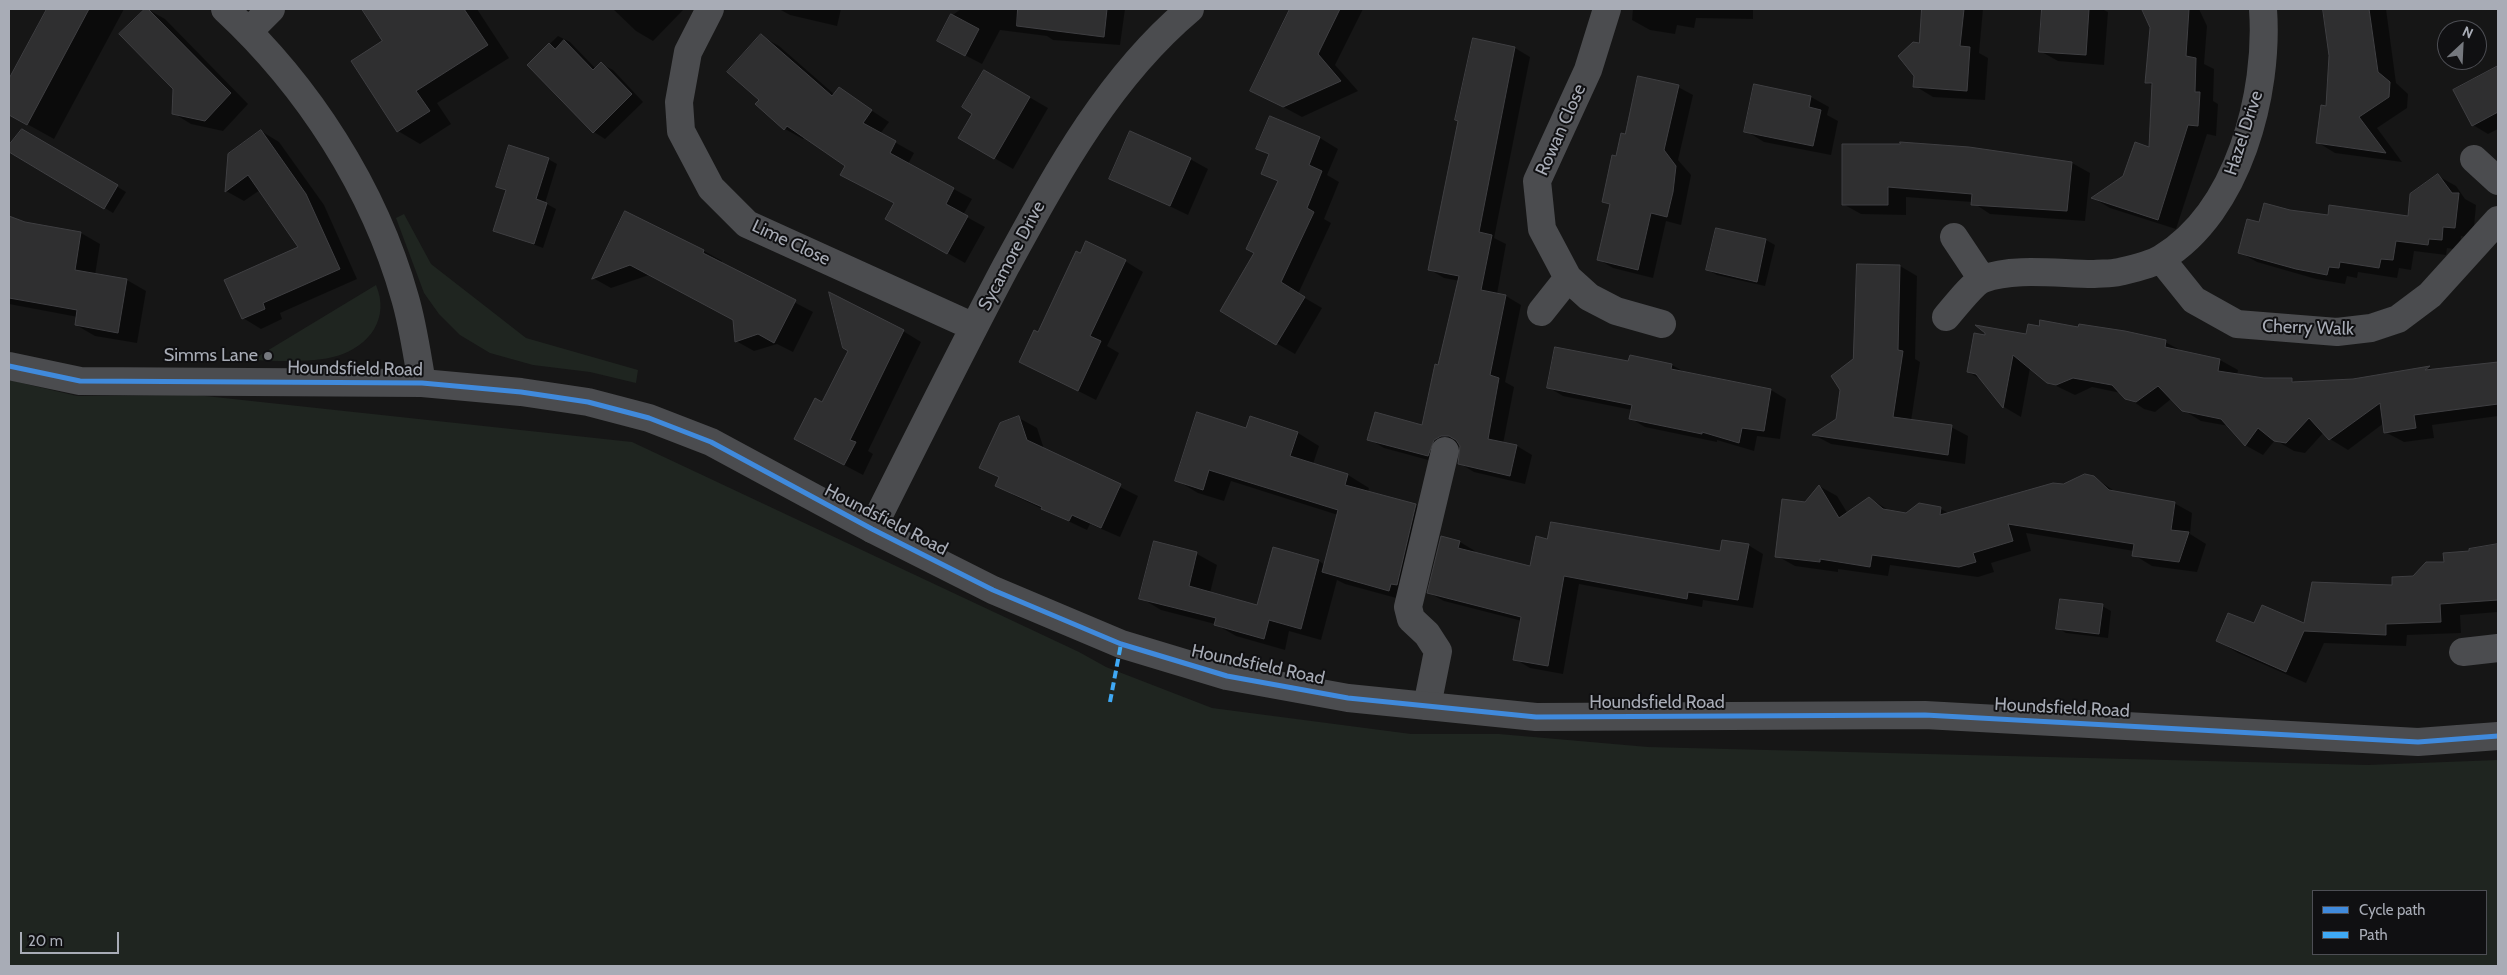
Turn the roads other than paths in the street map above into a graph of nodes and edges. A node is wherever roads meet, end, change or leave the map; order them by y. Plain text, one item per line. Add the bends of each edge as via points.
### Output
1 (225, 9) edge
2 (272, 9) edge
3 (710, 9) edge
4 (1190, 9) edge
5 (1607, 9) edge
6 (2263, 9) edge
7 (249, 32) junction
8 (2474, 159) dead end
9 (2498, 181) edge
10 (2498, 220) edge
11 (1954, 237) dead end
12 (2161, 259) junction
13 (1568, 278) junction
14 (1982, 279) junction
15 (1541, 312) dead end
16 (1946, 317) dead end
17 (1662, 324) dead end
18 (974, 326) junction
19 (9, 366) edge
20 (422, 383) junction
21 (1446, 451) dead end
22 (872, 529) junction
23 (2498, 648) edge
24 (2463, 652) dead end
25 (1427, 706) junction
26 (2498, 736) edge

1 - 7 street
2 - 7 street
3 - 18 street, Lime Close via 688,52 679,102 682,131 711,188 747,224
4 - 18 street, Sycamore Drive via 1170,25 1113,90 1058,170
5 - 13 street, Rowan Close via 1588,70 1538,181 1542,229
6 - 12 street, Hazel Drive via 2265,28 2260,83 2235,169 2204,221
7 - 20 street via 287,73 320,119 372,206 406,298
8 - 9 street
10 - 12 street, Cherry Walk via 2430,295 2398,319 2371,328 2337,332 2237,324 2194,300
11 - 14 street
12 - 14 street, Hazel Drive via 2117,273 2014,273
13 - 15 street
13 - 17 street, Rowan Close via 1601,304
14 - 16 street
18 - 22 street, Sycamore Drive
19 - 20 street, Houndsfield Road via 80,380
20 - 22 street, Houndsfield Road via 588,402 649,418 711,442
21 - 25 street via 1408,607 1411,620 1428,634 1438,651
22 - 25 street, Houndsfield Road via 993,590 1121,644 1227,676 1348,698
23 - 24 street
25 - 26 street, Houndsfield Road via 1536,717 1924,715 2418,742

